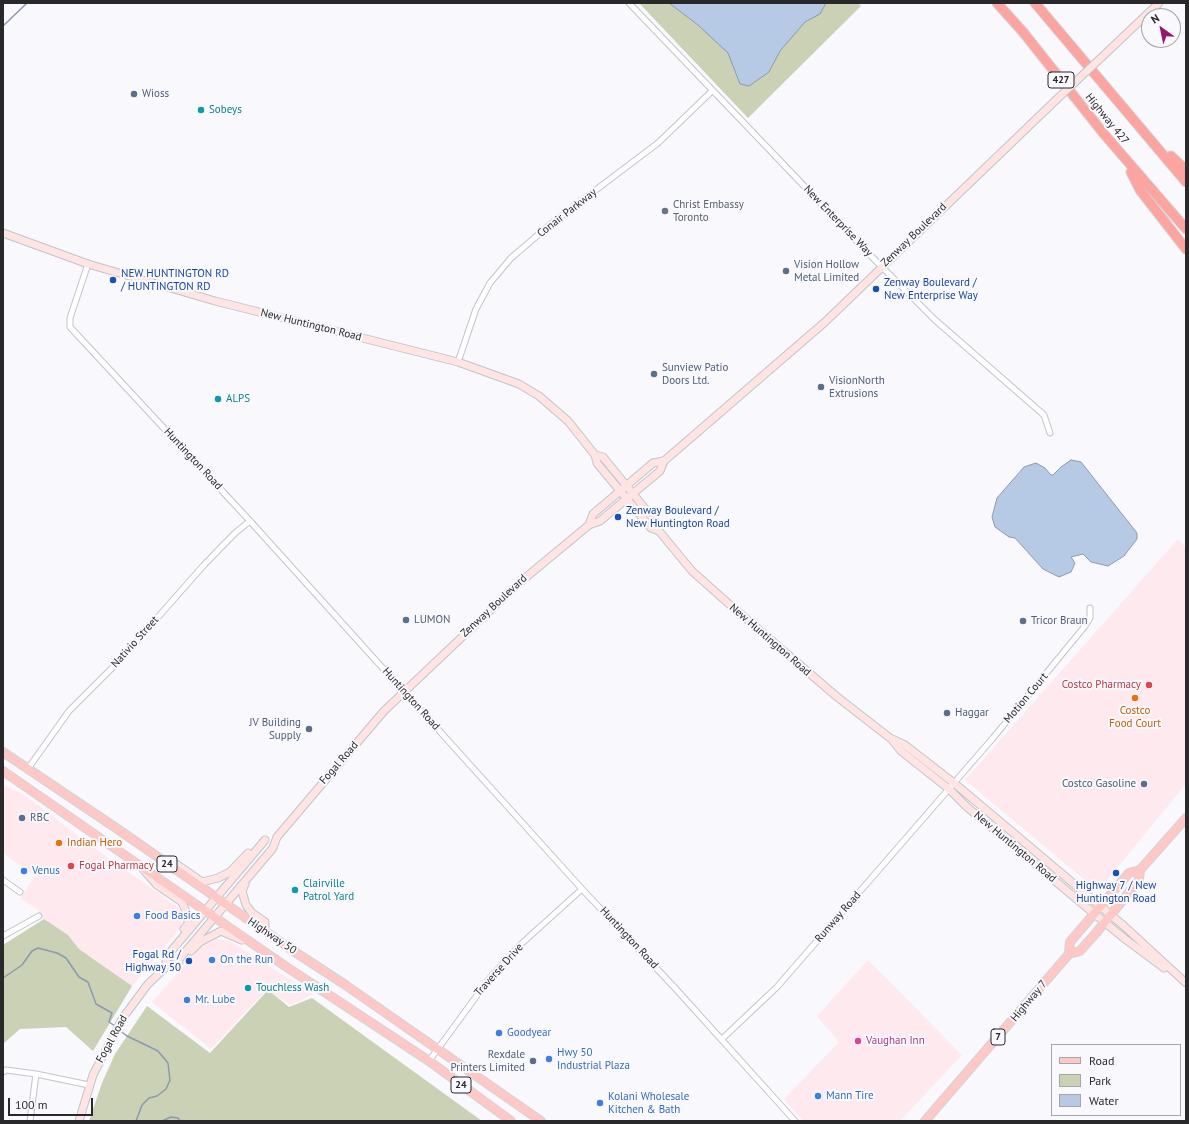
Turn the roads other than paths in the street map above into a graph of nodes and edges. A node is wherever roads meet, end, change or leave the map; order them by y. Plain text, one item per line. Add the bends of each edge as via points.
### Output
1 (629, 3) edge
2 (997, 3) edge
3 (1035, 3) edge
4 (1159, 3) edge
5 (712, 90) junction
6 (1133, 117) junction
7 (1124, 158) junction
8 (1186, 170) edge
9 (1186, 182) edge
10 (1186, 229) edge
11 (3, 233) edge
12 (1186, 249) edge
13 (88, 264) junction
14 (882, 266) junction
15 (458, 362) junction
16 (1050, 433) dead end
17 (595, 455) junction
18 (664, 461) junction
19 (626, 486) junction
20 (620, 491) junction
21 (633, 494) junction
22 (626, 499) junction
23 (250, 521) junction
24 (589, 525) junction
25 (659, 531) junction
26 (1090, 608) dead end
27 (404, 692) junction
28 (890, 738) junction
29 (3, 752) edge
30 (27, 770) junction
31 (3, 771) edge
32 (954, 783) junction
33 (949, 789) junction
34 (1186, 818) edge
35 (277, 837) junction
36 (264, 840) junction
37 (273, 848) junction
38 (168, 865) junction
39 (141, 868) junction
40 (1140, 870) junction
41 (3, 880) edge
42 (582, 889) junction
43 (20, 892) dead end
44 (216, 898) junction
45 (225, 904) junction
46 (1097, 910) junction
47 (204, 911) junction
48 (39, 916) dead end
49 (213, 917) junction
50 (1108, 919) junction
51 (265, 931) junction
52 (3, 936) edge
53 (252, 944) junction
54 (1069, 954) junction
55 (167, 956) junction
56 (175, 964) junction
57 (165, 968) junction
58 (1185, 982) edge
59 (722, 1040) junction
60 (437, 1050) junction
61 (429, 1061) junction
62 (3, 1072) edge
63 (36, 1074) junction
64 (89, 1085) junction
65 (30, 1121) edge
66 (79, 1121) edge
67 (511, 1121) edge
68 (541, 1121) edge
69 (795, 1121) edge
70 (924, 1121) edge

1 - 5 street, New Enterprise Way
2 - 7 highway, Highway 427 / 427
3 - 6 highway, Highway 427 / 427
4 - 14 street, Zenway Boulevard, bridge
5 - 14 street, New Enterprise Way
5 - 15 street, Conair Parkway via 658,143 552,223 511,258 490,283 476,309
6 - 8 highway
6 - 9 highway, Highway 427 / 427
7 - 10 highway, Highway 427 / 427
7 - 12 highway via 1140,190
11 - 13 street, New Huntington Road
13 - 15 street, New Huntington Road via 238,308
13 - 23 street, Huntington Road via 70,318 70,327
14 - 16 street, New Enterprise Way via 934,319 1044,415
14 - 18 street, Zenway Boulevard via 824,322
15 - 17 street, New Huntington Road via 519,384 537,395 568,421
17 - 19 street, New Huntington Road via 603,457
17 - 20 street, New Huntington Road via 597,463
18 - 19 street, Zenway Boulevard via 653,463
18 - 21 street, Zenway Boulevard via 660,471
19 - 20 street, Zenway Boulevard
19 - 21 street, New Huntington Road
20 - 22 street, New Huntington Road
20 - 24 street, Zenway Boulevard via 593,514
21 - 22 street, Zenway Boulevard
21 - 25 street, New Huntington Road via 656,522
22 - 24 street, Zenway Boulevard via 600,521
22 - 25 street, New Huntington Road via 650,528
23 - 27 street, Huntington Road
23 - 30 street, Nativio Street via 203,566 122,658 69,711
24 - 27 street, Zenway Boulevard via 519,583
25 - 28 street, New Huntington Road via 692,571 836,696
26 - 32 street, Motion Court via 1090,618 1082,630
27 - 35 street, Fogal Road via 384,711
27 - 42 street, Huntington Road
28 - 32 street, New Huntington Road via 905,745
28 - 33 street, New Huntington Road via 901,751
29 - 30 main road, Highway 50 / 24
30 - 38 main road, Highway 50 / 24
31 - 39 main road, Highway 50 / 24
32 - 33 street, Motion Court
32 - 46 street, New Huntington Road
33 - 46 street, New Huntington Road via 967,807
33 - 59 street, Runway Road via 777,987
34 - 40 main road, Highway 7 / 7
35 - 36 street
35 - 37 street, Fogal Road
36 - 38 street via 257,843 230,872 202,882 176,864
36 - 44 street
37 - 45 street, Fogal Road
37 - 51 street via 244,884 242,891 249,910 265,922
38 - 44 main road, Highway 50 / 24
39 - 47 main road, Highway 50 / 24
39 - 55 street via 157,885 182,902 188,916 188,924 167,952
40 - 46 main road, Highway 7 / 7 via 1129,873
40 - 50 main road, Highway 7 / 7 via 1139,880
41 - 43 street
42 - 59 street, Huntington Road
42 - 60 street, Traverse Drive via 520,945 489,979
44 - 45 main road, Highway 50 / 24
44 - 47 street
45 - 49 street, Fogal Road
45 - 51 main road, Highway 50 / 24
46 - 50 street, New Huntington Road
46 - 54 main road, Highway 7 / 7 via 1070,942
47 - 49 main road, Highway 50 / 24
47 - 55 street
48 - 52 street
49 - 53 main road, Highway 50 / 24
49 - 56 street, Fogal Road
50 - 54 main road, Highway 7 / 7 via 1080,951
50 - 58 street, New Huntington Road via 1151,958
51 - 60 main road, Highway 50 / 24
53 - 56 street via 221,931 200,942 184,960
53 - 61 main road, Highway 50 / 24
54 - 70 main road, Highway 7 / 7
55 - 57 street
56 - 57 street, Fogal Road
57 - 64 street, Fogal Road via 130,1007
59 - 69 street, Huntington Road
60 - 61 street, Traverse Drive
60 - 68 main road, Highway 50 / 24
61 - 67 main road, Highway 50 / 24
62 - 63 street via 6,1070
63 - 64 street
63 - 65 street
64 - 66 street, Fogal Road

